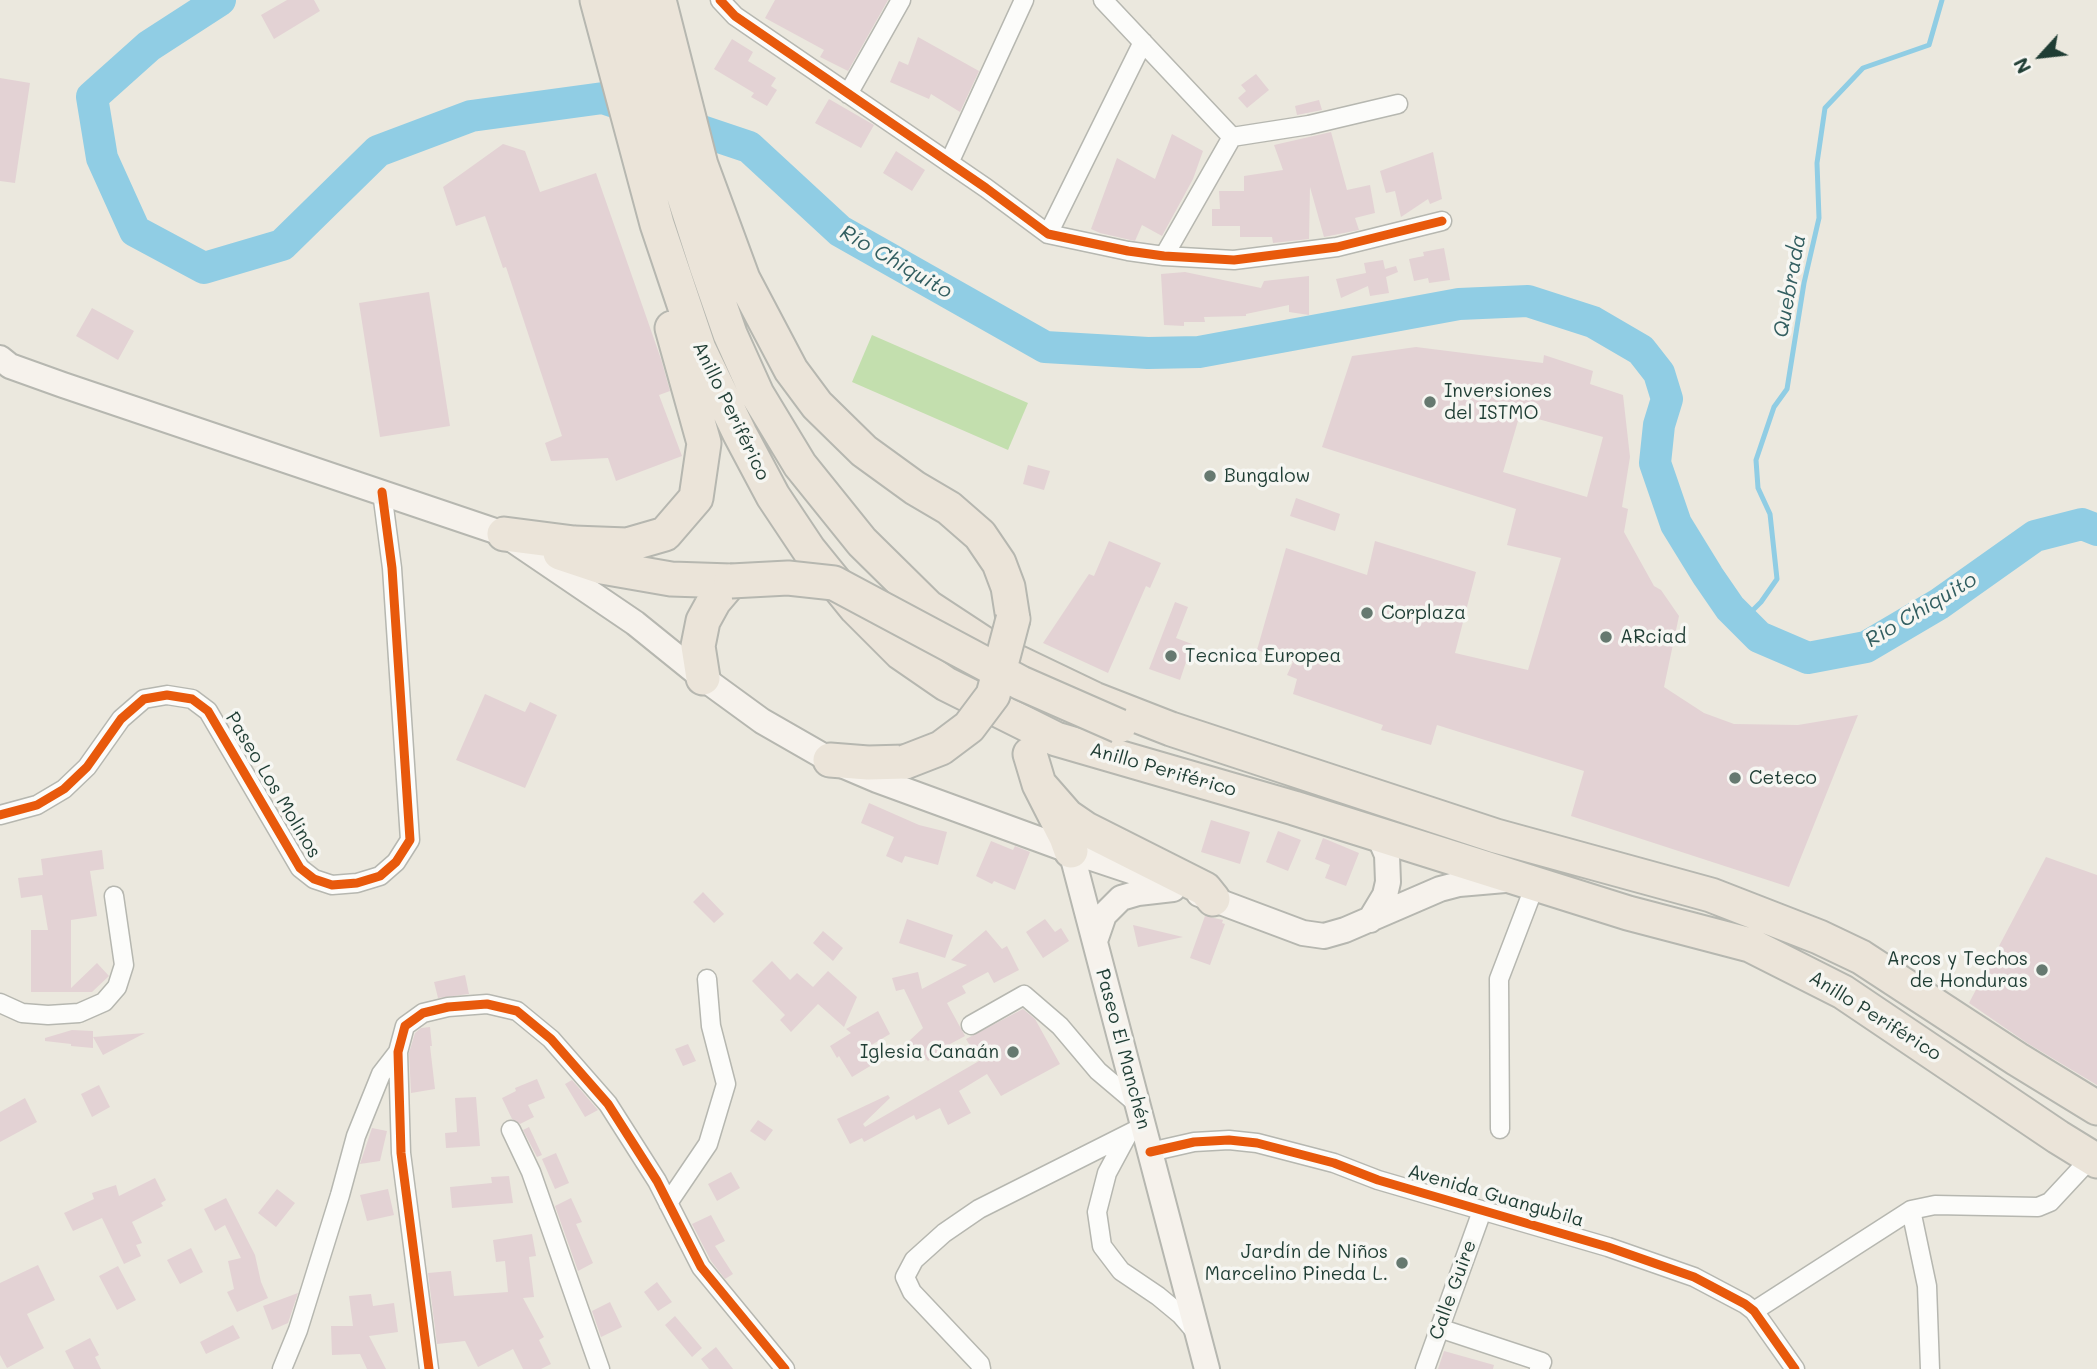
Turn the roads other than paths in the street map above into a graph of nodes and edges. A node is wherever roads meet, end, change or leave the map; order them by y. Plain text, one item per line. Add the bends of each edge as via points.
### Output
1 (597, 0) edge
2 (630, 0) edge
3 (659, 0) edge
4 (720, 0) edge
5 (901, 0) edge
6 (1024, 0) edge
7 (1103, 0) edge
8 (1143, 42) junction
9 (657, 45) junction
10 (848, 94) junction
11 (1398, 104) dead end
12 (1232, 137) junction
13 (948, 163) junction
14 (688, 165) junction
15 (1441, 221) dead end
16 (1048, 234) junction
17 (664, 246) junction
18 (1164, 256) junction
19 (0, 358) edge
20 (382, 492) junction
21 (504, 534) junction
22 (730, 581) junction
23 (703, 678) junction
24 (830, 760) junction
25 (1270, 764) junction
26 (0, 816) edge
27 (1378, 834) junction
28 (1071, 851) junction
29 (1127, 869) junction
30 (1526, 882) junction
31 (1182, 888) junction
32 (114, 896) dead end
33 (1213, 899) junction
34 (1086, 908) junction
35 (1370, 920) junction
36 (1819, 937) junction
37 (1095, 941) junction
38 (707, 979) dead end
39 (0, 1003) edge
40 (971, 1025) dead end
41 (398, 1052) junction
42 (2097, 1108) edge
43 (2097, 1120) edge
44 (1136, 1121) junction
45 (1500, 1129) dead end
46 (512, 1130) dead end
47 (1150, 1152) junction
48 (2095, 1155) edge
49 (668, 1203) junction
50 (1911, 1210) junction
51 (1482, 1211) junction
52 (1754, 1311) junction
53 (1439, 1328) junction
54 (1202, 1358) edge
55 (1541, 1366) edge
56 (282, 1369) edge
57 (429, 1369) edge
58 (600, 1369) edge
59 (785, 1369) edge
60 (981, 1369) edge
61 (1425, 1369) edge
62 (1794, 1369) edge
63 (1930, 1369) edge

1 - 17 highway, Anillo Periférico
2 - 9 highway, Anillo Periférico
3 - 9 highway
4 - 10 street via 735,16
5 - 10 street
6 - 13 street
7 - 8 street
8 - 12 street
8 - 16 street
9 - 14 highway, Anillo Periférico
10 - 13 street
11 - 12 street
12 - 18 street
13 - 16 street
14 - 24 highway, bridge via 791,370 817,405 864,451 950,508 979,535 1008,587 1013,619 993,695 969,727 941,748 905,762
14 - 25 highway, Anillo Periférico via 730,334 757,394 800,465 862,542 928,607 998,653 1094,699
15 - 18 street via 1337,247 1234,260
16 - 18 street
17 - 21 highway via 663,296 704,443 696,498 665,534 627,545
17 - 27 highway, Anillo Periférico via 699,349 773,496 856,608 901,653 946,684 1056,739
19 - 20 main road via 62,385
20 - 21 main road
20 - 26 street, Paseo Los Molinos via 392,568 410,840 380,876 332,885 300,868 208,711 180,697 144,699 121,719 87,767 64,789 37,805
21 - 22 highway via 602,567 671,579
21 - 23 main road via 635,623
22 - 23 highway via 704,621 698,646
22 - 25 highway, bridge via 788,578 834,583 1021,683 1119,726
23 - 24 main road
24 - 28 main road
25 - 36 highway, Anillo Periférico via 1496,836 1712,895
27 - 30 highway, Anillo Periférico
27 - 35 main road via 1387,855 1388,882
28 - 29 main road
28 - 33 highway via 1035,769 1067,816 1086,830 1205,889
28 - 34 main road, Paseo El Manchén
29 - 31 main road
29 - 34 main road via 1090,889
30 - 35 main road via 1481,881 1440,889
30 - 45 street via 1499,979
30 - 48 highway, Anillo Periférico via 1750,945 1843,992
31 - 33 main road
31 - 37 main road via 1121,898 1104,915
32 - 39 street via 124,965 117,987 104,1002 79,1013 48,1015 22,1013
33 - 35 main road via 1303,933 1324,936
34 - 37 main road, Paseo El Manchén
36 - 42 highway, Anillo Periférico via 1861,957
36 - 43 highway via 1902,996
37 - 44 main road, Paseo El Manchén
38 - 49 street via 711,1026 726,1084 708,1144
40 - 44 street via 1024,995 1060,1026
41 - 49 street via 404,1026 423,1013 487,1004 517,1012 566,1055 608,1104
41 - 56 street via 381,1074 356,1136 299,1330
41 - 57 street via 401,1153
44 - 47 main road, Paseo El Manchén
44 - 54 street via 1107,1173 1097,1212 1102,1246 1121,1271 1181,1315
44 - 60 street via 979,1209 914,1260 905,1277 912,1292
46 - 58 street
47 - 51 street, Avenida Guangubila via 1194,1142 1257,1143
47 - 54 main road, Paseo El Manchén
48 - 50 street via 2050,1202 2038,1206 1935,1205
49 - 59 street via 701,1267
50 - 52 street
50 - 63 street via 1927,1286
51 - 52 street, Avenida Guangubila via 1694,1277
51 - 53 street, Calle Guire
52 - 62 street, Avenida Guangubila
53 - 55 street
53 - 61 street, Calle Guire

